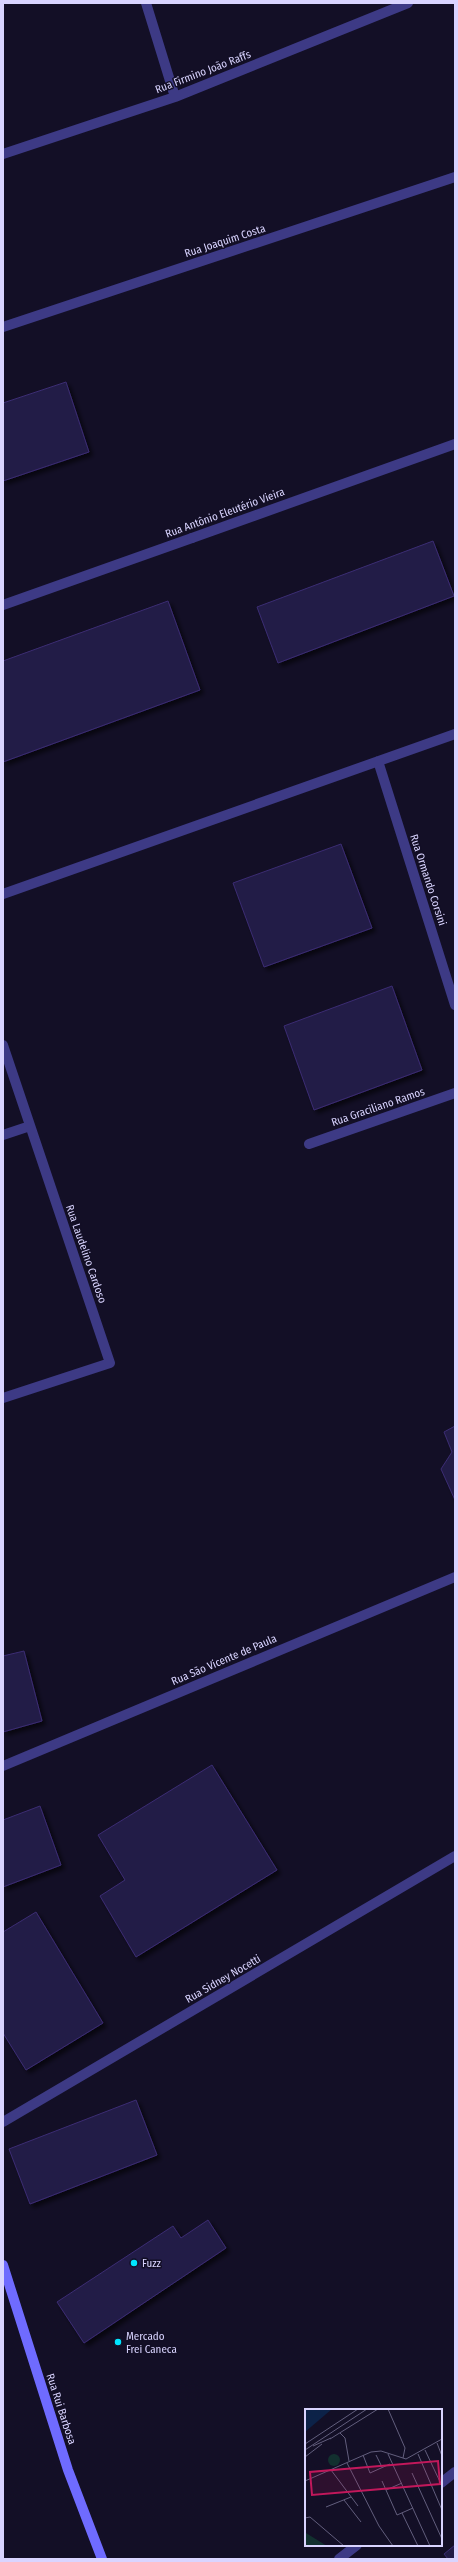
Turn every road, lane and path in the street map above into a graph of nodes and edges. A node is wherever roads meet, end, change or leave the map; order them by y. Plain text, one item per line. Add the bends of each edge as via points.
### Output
1 (146, 3) edge
2 (408, 3) edge
3 (175, 97) junction
4 (3, 154) edge
5 (455, 177) edge
6 (3, 327) edge
7 (455, 444) edge
8 (3, 605) edge
9 (455, 734) edge
10 (378, 762) junction
11 (3, 894) edge
12 (455, 1005) edge
13 (3, 1045) edge
14 (455, 1093) edge
15 (30, 1126) junction
16 (3, 1135) edge
17 (309, 1144) dead end
18 (3, 1398) edge
19 (455, 1577) edge
20 (3, 1766) edge
21 (455, 1856) edge
22 (3, 2122) edge
23 (3, 2265) edge
24 (455, 2472) edge
25 (442, 2482) edge
26 (356, 2546) edge
27 (102, 2559) edge
28 (339, 2559) edge

1 - 3 street
2 - 3 street, Rua Firmino João Raffs
3 - 4 street, Rua Firmino João Raffs
5 - 6 street, Rua Joaquim Costa
7 - 8 street, Rua Antônio Eleutério Vieira
9 - 10 street
10 - 11 street
10 - 12 street, Rua Ormando Corsini
13 - 15 street, Rua Laudelino Cardoso
14 - 17 street, Rua Graciliano Ramos
15 - 16 street
15 - 18 street, Rua Laudelino Cardoso via 110,1363
19 - 20 street, Rua São Vicente de Paula
21 - 22 street, Rua Sidney Nocetti
23 - 27 main road, Rua Rui Barbosa via 68,2470
24 - 25 street
26 - 28 street

